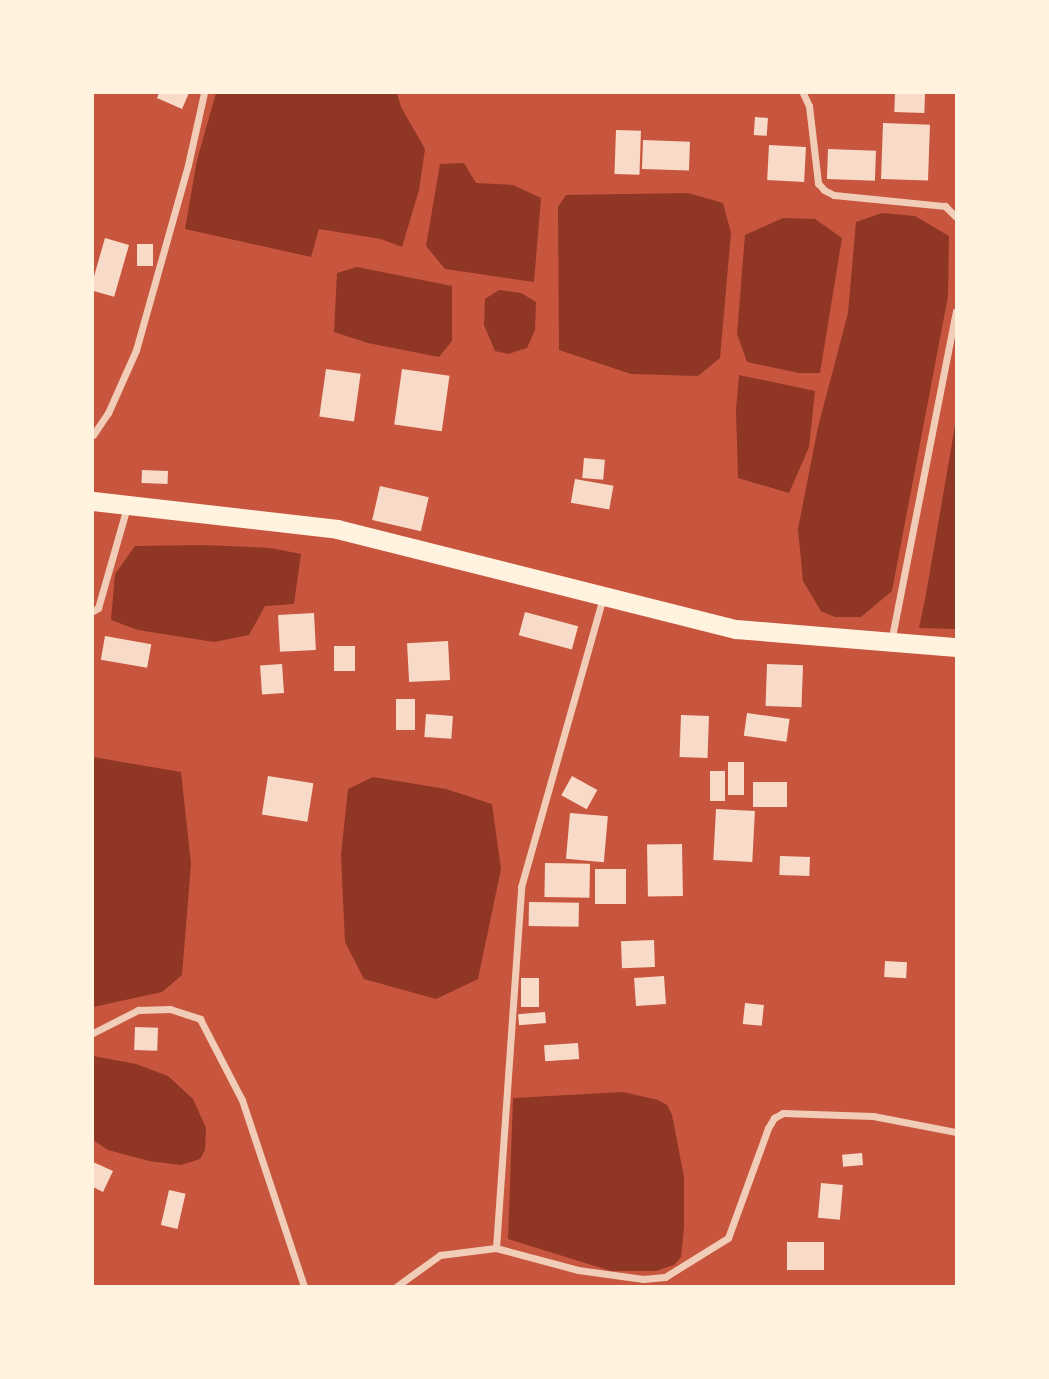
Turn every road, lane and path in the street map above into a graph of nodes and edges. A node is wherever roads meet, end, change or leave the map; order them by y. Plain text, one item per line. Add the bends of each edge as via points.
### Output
1 (204, 93) edge
2 (803, 93) edge
3 (956, 217) edge
4 (956, 311) edge
5 (93, 435) edge
6 (93, 501) edge
7 (127, 507) junction
8 (603, 594) junction
9 (93, 611) edge
10 (891, 642) junction
11 (956, 647) edge
12 (93, 1033) edge
13 (956, 1132) edge
14 (496, 1248) junction
15 (304, 1286) edge
16 (397, 1286) edge

1 - 5 street via 136,351
2 - 3 street via 809,106 818,183 824,190 834,195 945,206
4 - 10 street
6 - 7 highway
7 - 8 highway via 337,530
7 - 9 street via 98,608
8 - 10 highway via 736,629
8 - 14 street via 521,887
10 - 11 highway
12 - 15 street via 138,1010 170,1009 200,1019 242,1100
13 - 14 street via 873,1116 783,1113 768,1128 728,1238 665,1277 643,1279 578,1270
14 - 16 street via 440,1255

